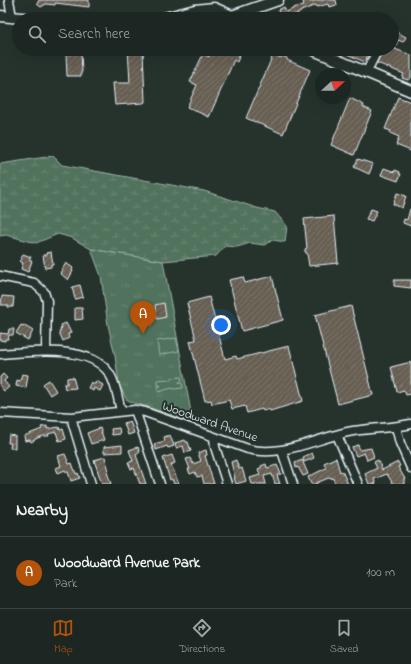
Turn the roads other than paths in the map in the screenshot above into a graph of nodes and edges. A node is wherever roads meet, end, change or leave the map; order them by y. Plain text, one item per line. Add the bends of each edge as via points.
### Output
1 (9, 0) edge
2 (278, 0) edge
3 (216, 4) edge
4 (189, 12) edge
5 (228, 12) edge
6 (248, 12) edge
7 (0, 16) edge
8 (12, 17) joint
9 (328, 56) edge
10 (374, 56) edge
11 (366, 72) junction
12 (411, 91) edge
13 (0, 276) edge
14 (46, 351) junction
15 (0, 354) edge
16 (135, 410) junction
17 (120, 411) junction
18 (0, 413) edge
19 (72, 417) junction
20 (411, 424) edge
21 (396, 427) junction
22 (337, 435) junction
23 (214, 437) junction
24 (282, 450) junction
25 (411, 468) edge
26 (91, 484) edge
27 (160, 484) edge
28 (227, 484) edge
29 (293, 484) edge
30 (358, 484) edge

1 - 8 street
2 - 6 main road
3 - 4 main road
3 - 5 main road
7 - 8 main road
9 - 11 main road
10 - 11 street
11 - 12 main road
13 - 14 street via 34,283 44,292 47,301
14 - 15 street
14 - 17 street via 73,353 102,365 110,374
16 - 17 street, Woodward Avenue
16 - 23 street, Woodward Avenue
16 - 27 street
17 - 19 street, Woodward Avenue
18 - 19 street, Woodward Avenue
19 - 26 street
20 - 21 street, Woodward Avenue
21 - 22 street, Woodward Avenue
21 - 25 street
22 - 24 street, Woodward Avenue
22 - 30 street
23 - 24 street, Woodward Avenue via 259,451
23 - 28 street
24 - 29 street

